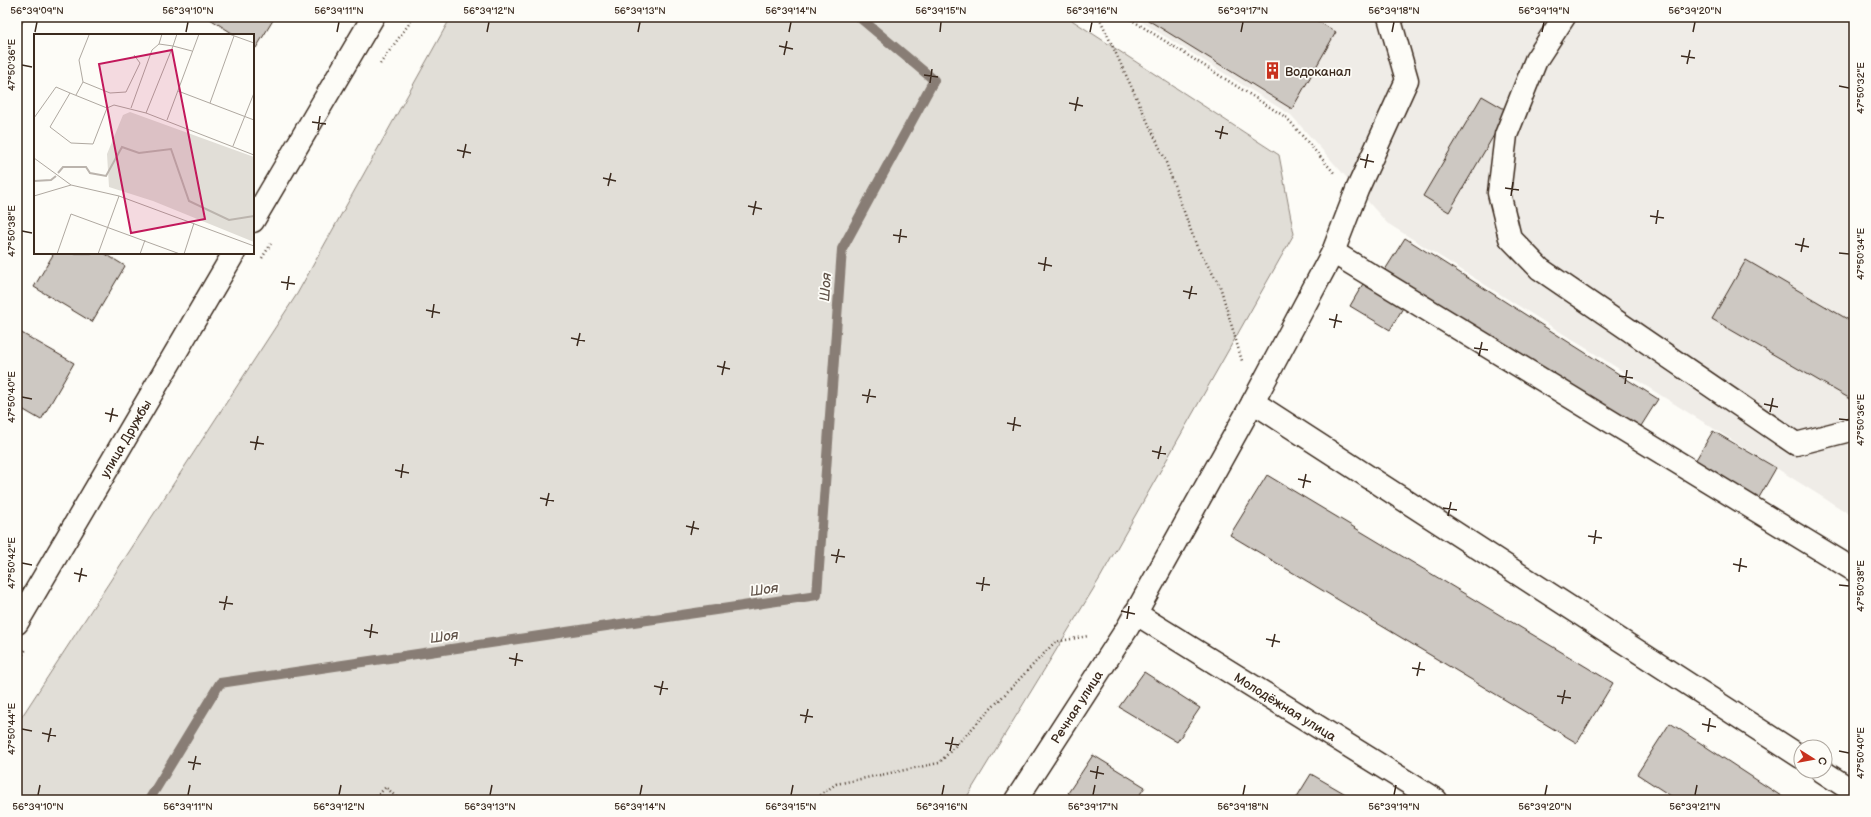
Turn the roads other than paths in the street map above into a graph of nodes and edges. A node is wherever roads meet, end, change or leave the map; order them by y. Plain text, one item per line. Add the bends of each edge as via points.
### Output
1 (373, 17) edge
2 (1389, 17) edge
3 (1564, 17) edge
4 (254, 219) edge
5 (1333, 252) junction
6 (233, 254) edge
7 (1254, 402) junction
8 (1854, 429) edge
9 (1854, 570) edge
10 (1132, 620) junction
11 (17, 623) edge
12 (1793, 752) edge
13 (1833, 778) edge
14 (1854, 792) edge
15 (1423, 797) edge
16 (1016, 800) edge

1 - 4 street
2 - 5 street, Речная улица via 1407,80
3 - 8 street via 1536,60 1506,135 1499,193 1510,238 1540,269 1796,444
5 - 7 street, Речная улица
5 - 9 street
6 - 11 street, улица Дружбы
7 - 10 street, Речная улица
7 - 12 street
10 - 15 street, Молодёжная улица
10 - 16 street, Речная улица
13 - 14 street

